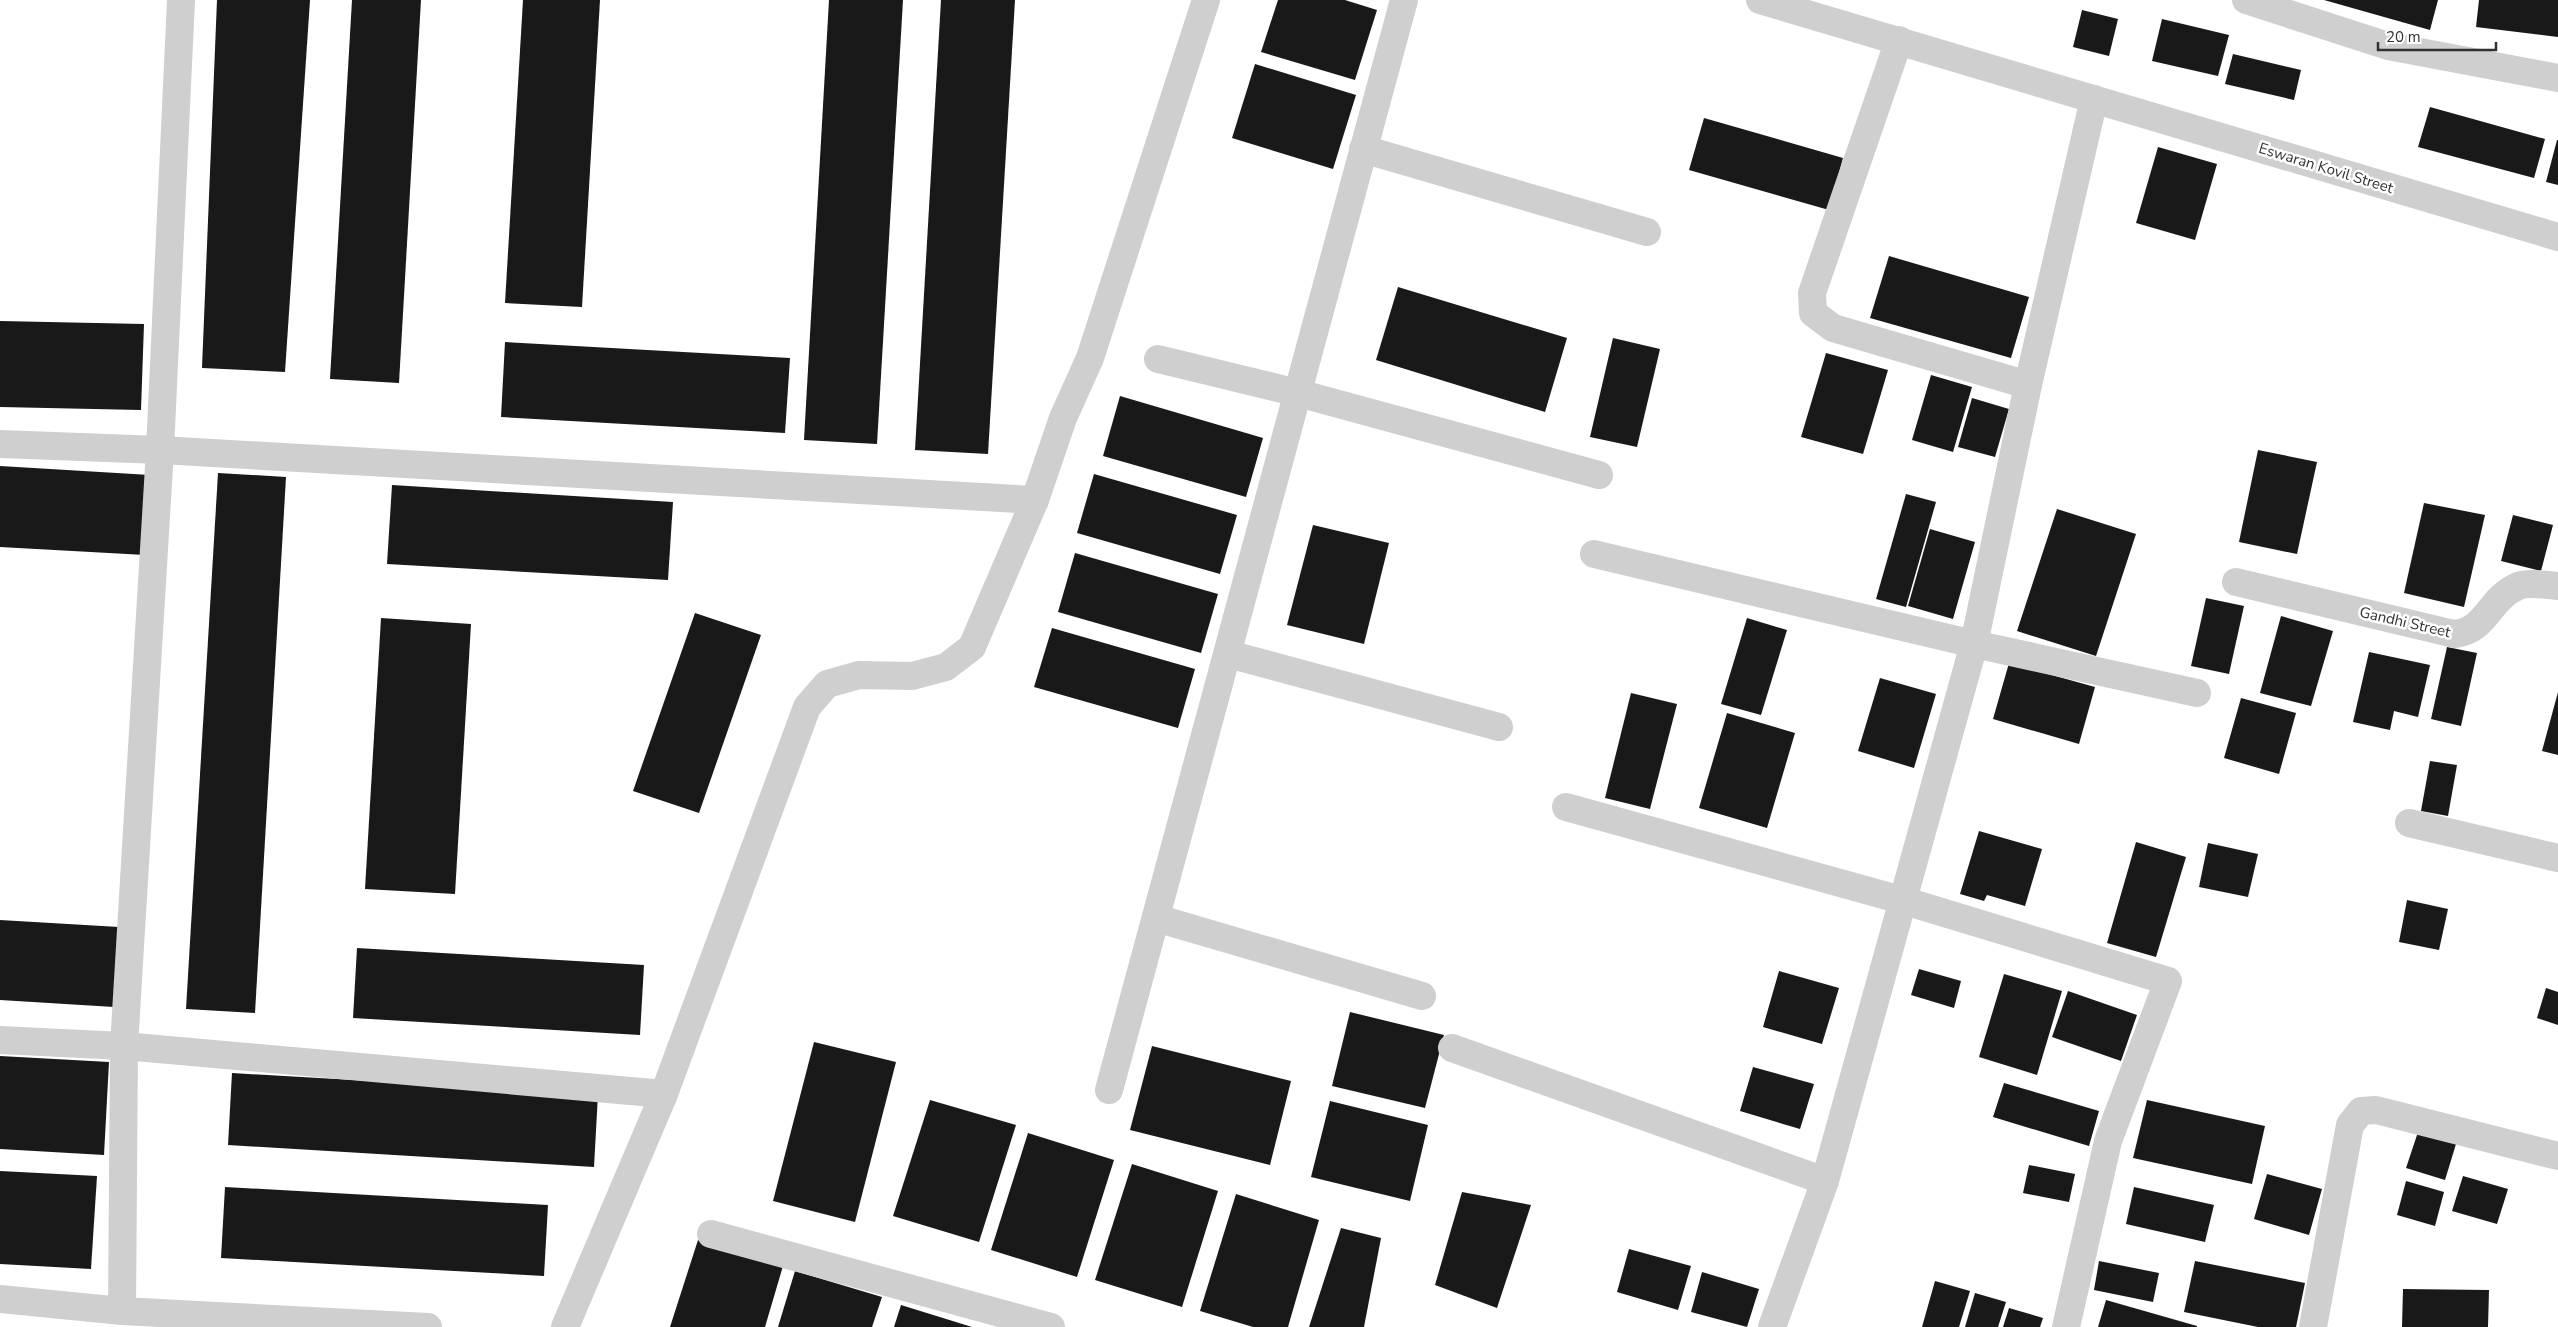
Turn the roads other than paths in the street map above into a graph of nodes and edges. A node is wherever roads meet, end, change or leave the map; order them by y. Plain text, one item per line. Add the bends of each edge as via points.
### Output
1 (181, 0) edge
2 (1206, 0) edge
3 (1404, 0) edge
4 (1760, 0) edge
5 (2246, 0) edge
6 (1899, 40) junction
7 (2558, 78) edge
8 (2094, 99) junction
9 (1364, 149) junction
10 (1648, 232) dead end
11 (2558, 237) edge
12 (1158, 359) dead end
13 (2028, 385) junction
14 (1298, 393) junction
15 (0, 444) edge
16 (160, 450) junction
17 (1599, 475) dead end
18 (1035, 500) junction
19 (1594, 554) dead end
20 (2236, 582) dead end
21 (2558, 586) edge
22 (1974, 644) junction
23 (1228, 654) junction
24 (2197, 693) dead end
25 (1499, 727) dead end
26 (1566, 807) dead end
27 (2409, 822) dead end
28 (2558, 858) edge
29 (1904, 901) junction
30 (1156, 918) junction
31 (1422, 996) dead end
32 (0, 1040) edge
33 (124, 1046) junction
34 (1452, 1048) dead end
35 (1109, 1090) dead end
36 (664, 1094) junction
37 (2558, 1156) edge
38 (1825, 1180) junction
39 (711, 1234) dead end
40 (0, 1299) edge
41 (122, 1311) junction
42 (428, 1327) edge
43 (565, 1327) edge
44 (1051, 1327) edge
45 (1772, 1327) edge
46 (2066, 1327) edge
47 (2314, 1327) edge

1 - 16 street
2 - 18 street via 1090,358 1063,418
3 - 9 street
4 - 6 street, Eswaran Kovil Street
5 - 7 street via 2388,46
6 - 8 street, Eswaran Kovil Street
6 - 13 street via 1812,293 1813,313 1833,328
8 - 11 street, Eswaran Kovil Street
8 - 13 street
9 - 10 street
9 - 14 street
12 - 14 street
13 - 22 street
14 - 17 street
14 - 23 street
15 - 16 street
16 - 18 street
16 - 33 street
18 - 36 street via 972,647 946,667 912,676 859,675 827,684 808,707
19 - 22 street
20 - 21 street, Gandhi Street via 2454,634 2468,632 2479,624 2499,598 2520,586
22 - 24 street
22 - 29 street
23 - 25 street
23 - 30 street
26 - 29 street
27 - 28 street
29 - 38 street
29 - 46 street via 2168,981 2108,1141
30 - 31 street
30 - 35 street
32 - 33 street
33 - 36 street
33 - 41 street
34 - 38 street
36 - 43 street
37 - 47 street via 2376,1110 2361,1112 2350,1126
38 - 45 street
39 - 44 street
40 - 41 street
41 - 42 street

